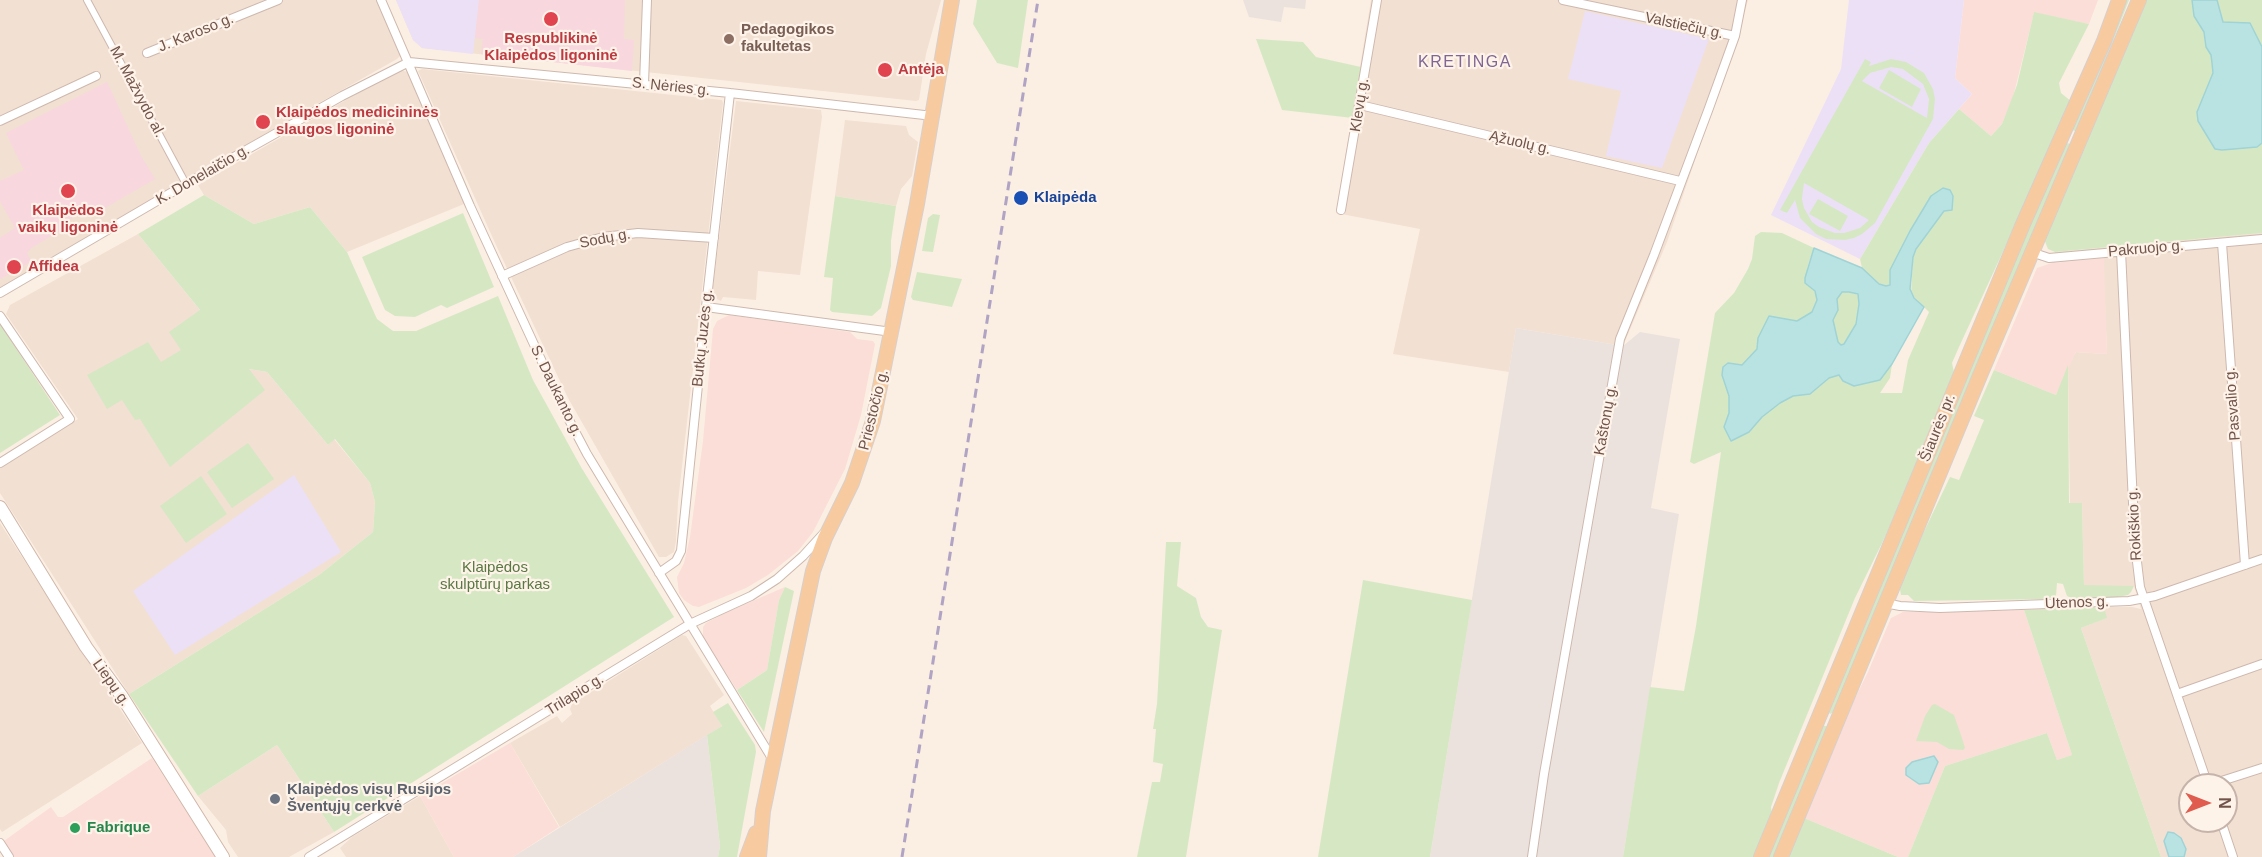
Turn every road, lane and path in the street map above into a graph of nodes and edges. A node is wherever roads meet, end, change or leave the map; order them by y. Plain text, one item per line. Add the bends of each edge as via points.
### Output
1 (87, 0) edge
2 (278, 0) edge
3 (381, 0) edge
4 (647, 0) edge
5 (952, 0) edge
6 (1377, 0) edge
7 (1563, 0) edge
8 (1742, 0) edge
9 (2119, 0) edge
10 (2139, 0) edge
11 (1735, 36) junction
12 (147, 53) dead end
13 (409, 62) junction
14 (96, 76) dead end
15 (644, 84) junction
16 (730, 93) junction
17 (1360, 105) junction
18 (933, 116) junction
19 (0, 121) edge
20 (2062, 137) junction
21 (2078, 146) junction
22 (1680, 181) junction
23 (186, 184) junction
24 (1341, 210) dead end
25 (714, 238) junction
26 (2262, 238) edge
27 (2222, 243) junction
28 (2121, 251) junction
29 (2031, 252) junction
30 (502, 276) junction
31 (0, 293) edge
32 (706, 307) junction
33 (0, 316) edge
34 (892, 332) junction
35 (0, 463) edge
36 (0, 507) edge
37 (832, 524) junction
38 (2262, 559) edge
39 (2245, 565) junction
40 (659, 573) junction
41 (2143, 598) junction
42 (1885, 603) junction
43 (690, 624) junction
44 (2262, 664) edge
45 (2177, 694) junction
46 (1822, 709) junction
47 (1839, 716) junction
48 (774, 760) junction
49 (2262, 768) edge
50 (2204, 773) edge
51 (2238, 776) edge
52 (764, 811) junction
53 (2225, 833) edge
54 (0, 843) edge
55 (9, 857) edge
56 (224, 857) edge
57 (309, 857) edge
58 (747, 857) edge
59 (759, 857) edge
60 (1532, 857) edge
61 (1761, 857) edge
62 (1781, 857) edge
63 (2233, 857) edge

1 - 23 street, M. Mažvydo al.
2 - 12 street, J. Karoso g.
3 - 13 street, S. Daukanto g.
4 - 15 street
5 - 18 main road, Priestočio g.
6 - 17 street, Klevų g.
7 - 11 street, Valstiečių g.
8 - 11 street, Kaštonų g.
9 - 20 main road, Šiaurės pr.
10 - 21 main road, Šiaurės pr.
11 - 22 street, Kaštonų g.
13 - 15 street, S. Nėries g.
13 - 23 street, K. Donelaičio g.
13 - 30 street, S. Daukanto g.
14 - 19 street
15 - 16 street, S. Nėries g.
16 - 18 street, S. Nėries g.
16 - 25 street, Butkų Juzės g.
17 - 22 street, Ąžuolų g.
17 - 24 street, Klevų g.
18 - 34 main road, Priestočio g.
20 - 21 main road via 2075,140
20 - 46 main road, Šiaurės pr.
21 - 29 main road, Šiaurės pr.
22 - 60 street, Kaštonų g. via 1620,339
23 - 31 street, K. Donelaičio g.
25 - 30 street, Sodų g. via 638,233 603,237 567,247
25 - 32 street, Butkų Juzės g.
26 - 27 street, Pakruojo g.
27 - 28 street, Pakruojo g.
27 - 39 street, Pasvalio g.
28 - 29 street, Pakruojo g. via 2049,258
28 - 41 street, Rokiškio g. via 2135,545
29 - 42 main road, Šiaurės pr.
30 - 40 street, S. Daukanto g. via 587,454
32 - 34 street
32 - 40 street, Butkų Juzės g. via 681,551 676,561
33 - 35 street via 70,419
34 - 37 main road, Priestočio g. via 867,442
36 - 56 main road, Liepų g. via 86,647
37 - 43 street, Trilapio g. via 777,579 751,596
37 - 48 main road, Priestočio g. via 818,555 806,600
38 - 39 street, Utenos g.
39 - 41 street, Utenos g.
40 - 43 street, S. Daukanto g.
41 - 42 street, Utenos g. via 1940,608
41 - 45 street, Rokiškio g.
42 - 47 main road, Šiaurės pr.
43 - 48 street, S. Daukanto g.
43 - 57 street, Trilapio g.
44 - 45 street
45 - 50 street, Rokiškio g.
46 - 47 main road via 1828,719
46 - 61 main road, Šiaurės pr.
47 - 62 main road, Šiaurės pr.
48 - 52 main road, Priestočio g.
49 - 51 street
52 - 58 main road, Priestočio g.
52 - 59 main road, Priestočio g.
53 - 63 street
54 - 55 street

